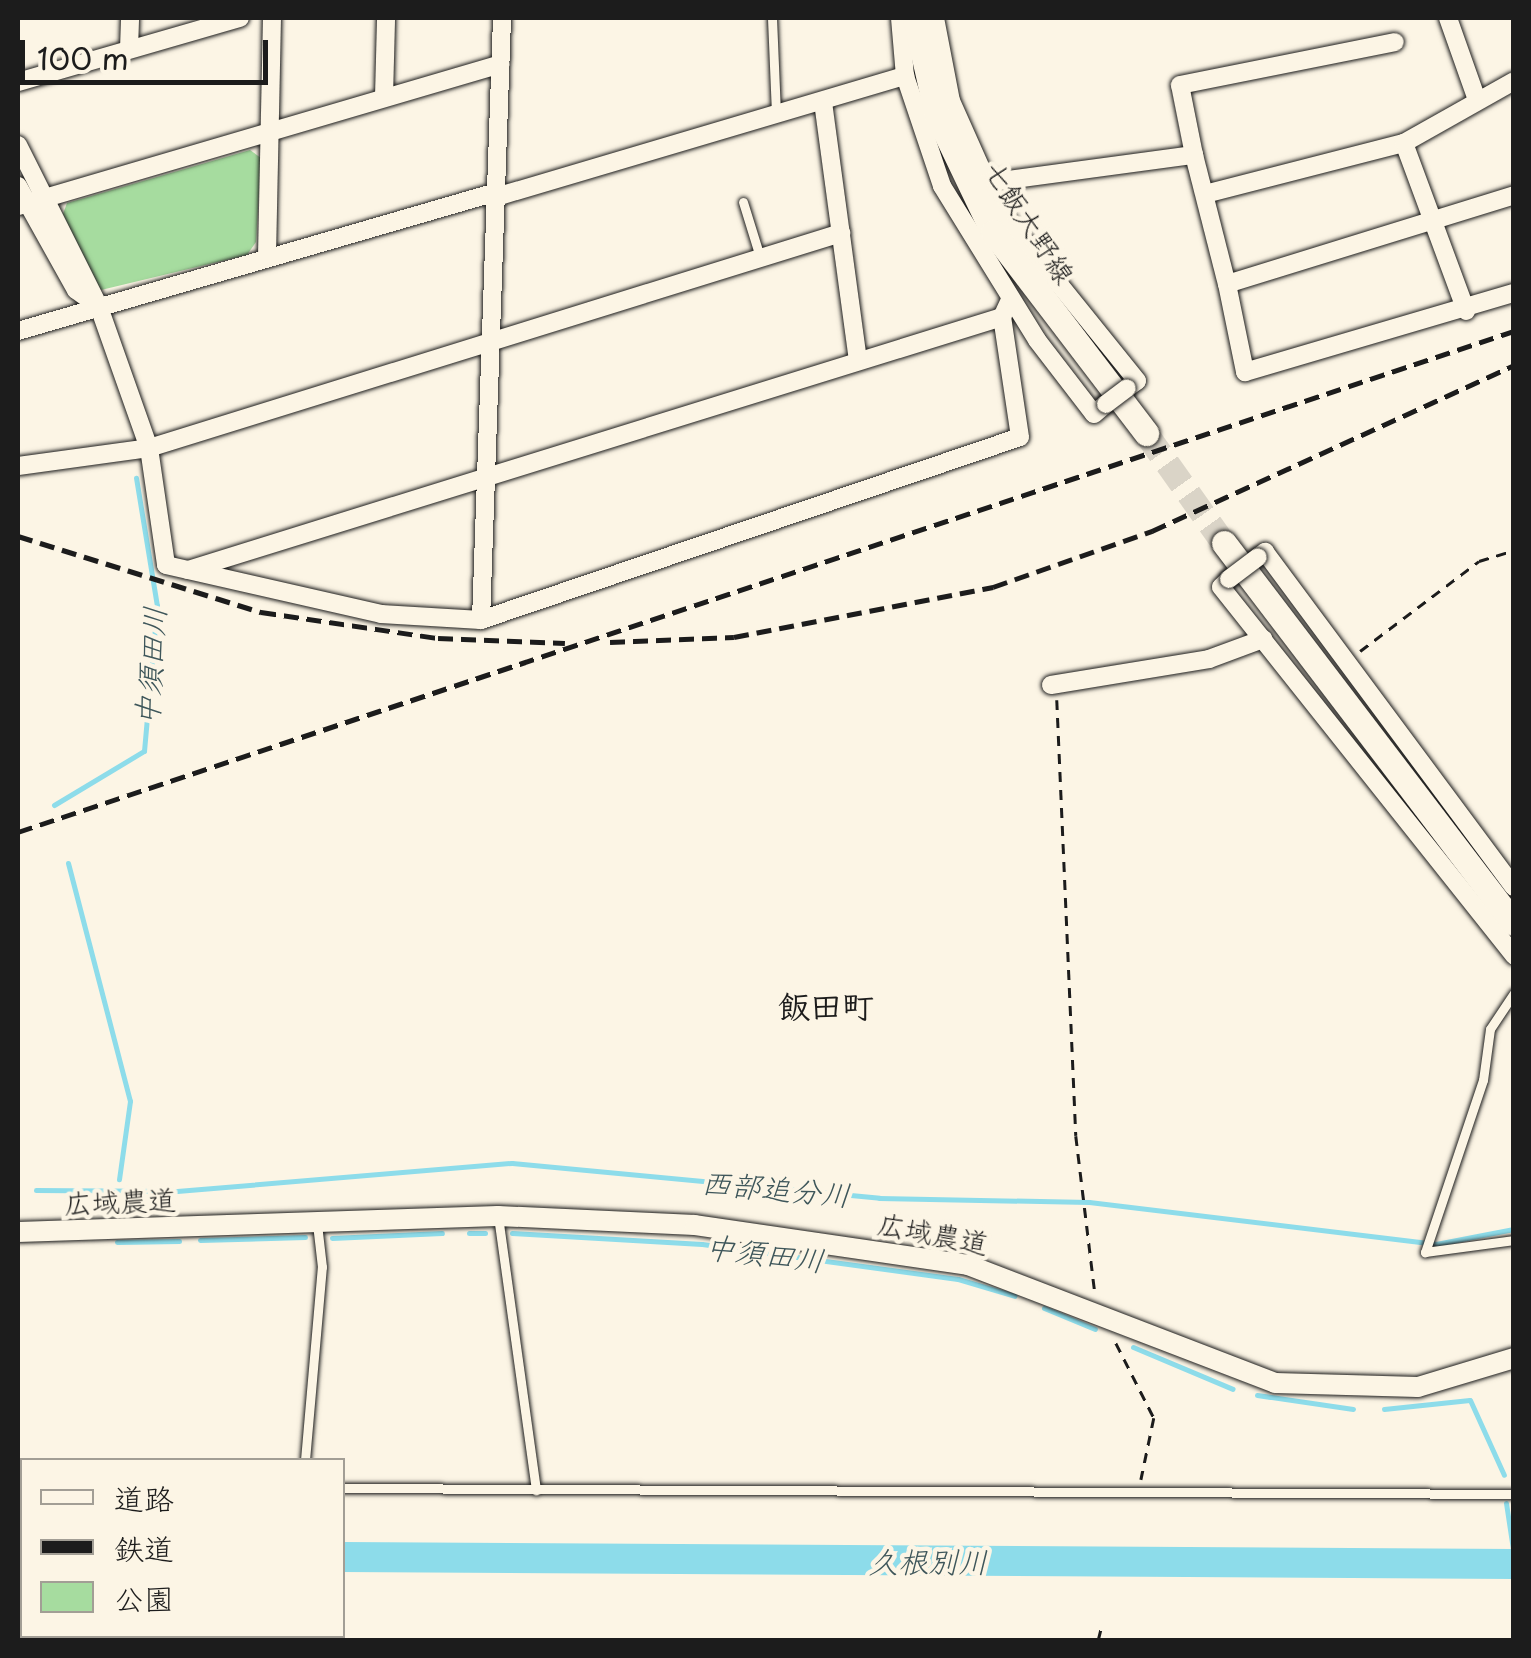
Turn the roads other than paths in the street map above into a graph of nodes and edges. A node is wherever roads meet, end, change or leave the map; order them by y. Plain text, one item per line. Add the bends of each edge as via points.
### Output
1 (130, 18) edge
2 (240, 18) edge
3 (272, 18) edge
4 (386, 18) edge
5 (502, 18) edge
6 (772, 18) edge
7 (900, 18) edge
8 (916, 18) edge
9 (935, 18) edge
10 (1448, 18) edge
11 (1395, 42) dead end
12 (129, 49) junction
13 (501, 64) junction
14 (906, 76) junction
15 (1514, 80) edge
16 (18, 82) edge
17 (384, 97) junction
18 (1477, 100) junction
19 (823, 102) junction
20 (776, 113) junction
21 (270, 134) junction
22 (1404, 142) junction
23 (18, 145) edge
24 (1194, 155) junction
25 (986, 183) junction
26 (18, 186) edge
27 (496, 194) junction
28 (1205, 194) junction
29 (1514, 195) edge
30 (47, 200) junction
31 (742, 202) dead end
32 (22, 205) edge
33 (1436, 224) junction
34 (841, 233) junction
35 (267, 256) junction
36 (760, 257) junction
37 (1227, 284) junction
38 (1514, 292) edge
39 (99, 308) junction
40 (1006, 308) junction
41 (1466, 311) junction
42 (18, 330) edge
43 (493, 338) junction
44 (858, 360) junction
45 (1146, 434) tunnel mouth
46 (149, 448) junction
47 (18, 466) edge
48 (491, 475) junction
49 (1224, 543) tunnel mouth
50 (188, 570) junction
51 (481, 620) junction
52 (1263, 639) junction
53 (1051, 685) road end
54 (1514, 887) edge
55 (1514, 922) edge
56 (1514, 956) edge
57 (1514, 993) edge
58 (498, 1216) junction
59 (316, 1219) junction
60 (18, 1232) edge
61 (1514, 1240) edge
62 (1514, 1358) edge
63 (305, 1458) edge
64 (345, 1488) edge
65 (536, 1490) junction
66 (1514, 1494) edge

1 - 12 street
2 - 12 street
3 - 21 street
4 - 17 street
5 - 13 street
6 - 20 lane
7 - 14 street
8 - 45 main road, 七飯大野線 via 937,115 993,232
9 - 25 street via 950,101
10 - 18 street
11 - 24 street via 1180,85
12 - 16 street
13 - 17 street
13 - 27 street
14 - 19 street
14 - 40 street via 942,186
15 - 18 street
17 - 21 street
18 - 22 street
19 - 20 street
19 - 34 street
20 - 27 street
21 - 30 street
21 - 35 street
22 - 28 street
22 - 33 street
23 - 30 street
24 - 25 street
24 - 28 street
25 - 40 street, bridge via 1020,241 1137,381 1094,414
26 - 32 street
27 - 35 street
27 - 43 street
28 - 37 street
29 - 33 street
30 - 32 street
30 - 39 street
31 - 36 lane
32 - 39 street via 76,290
33 - 37 street
33 - 41 street
34 - 36 street
34 - 44 street
35 - 39 street
36 - 43 street
37 - 41 street via 1245,372
38 - 41 street
39 - 42 street
39 - 46 street
40 - 44 street
40 - 51 street via 1020,437
43 - 46 street
43 - 48 street
44 - 48 street
46 - 47 street
46 - 50 street via 166,565
48 - 50 street
48 - 51 street
49 - 55 main road
50 - 51 street via 294,600
52 - 53 street via 1208,659
52 - 54 street, bridge via 1221,587 1265,552
52 - 56 street
57 - 61 lane via 1490,1029 1483,1080 1425,1252
58 - 59 street, 広域農道
58 - 62 street, 広域農道 via 695,1225 896,1252 1018,1279 1220,1368 1329,1391 1418,1387
58 - 65 lane
59 - 60 street, 広域農道
59 - 63 lane via 322,1266
64 - 65 lane
65 - 66 lane

